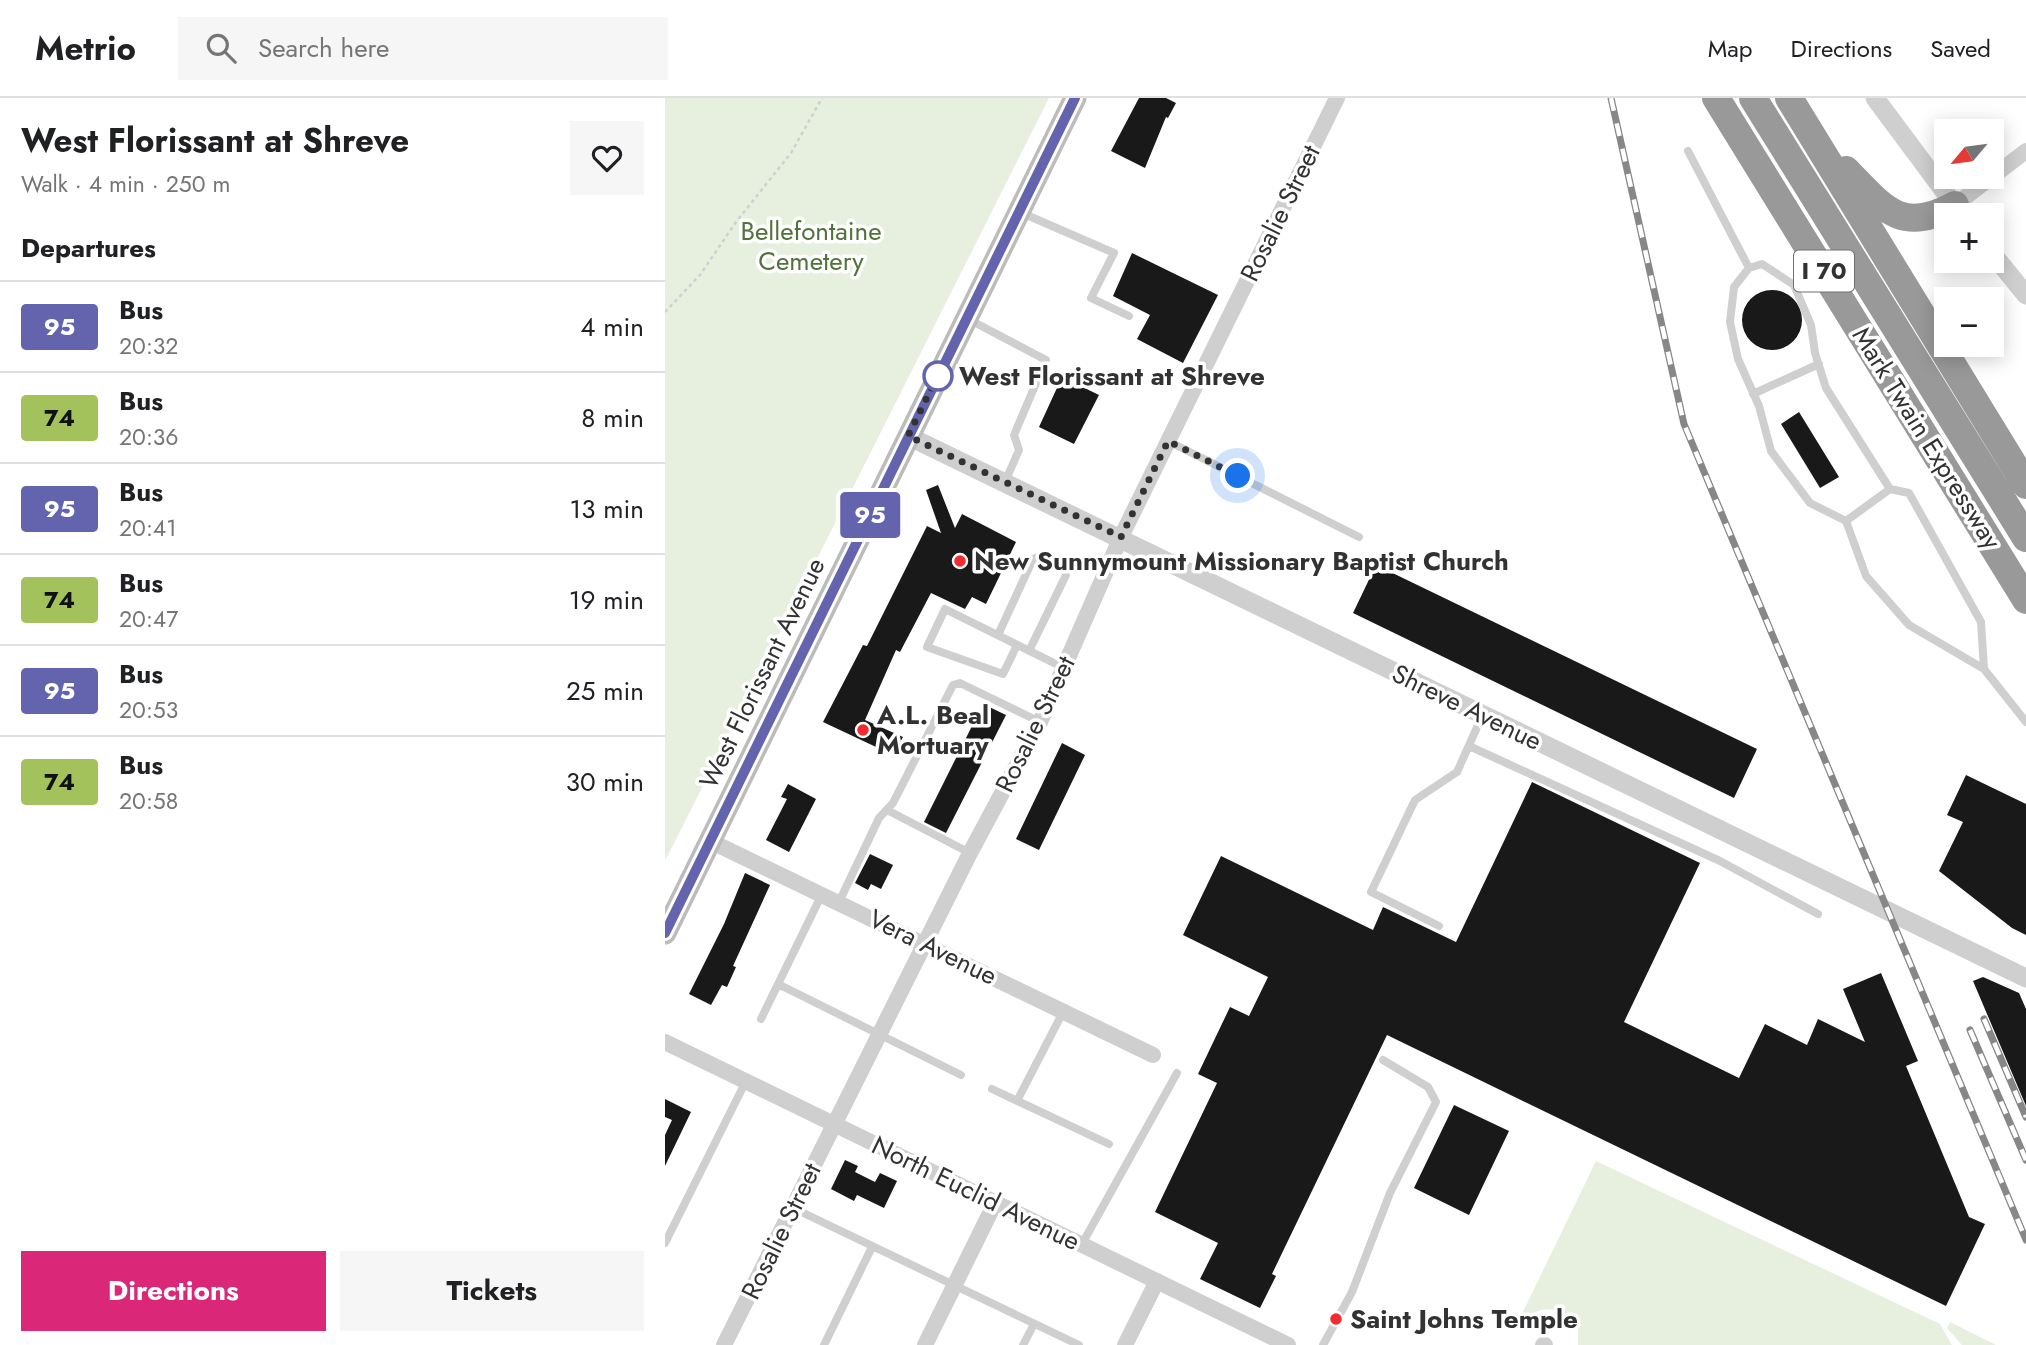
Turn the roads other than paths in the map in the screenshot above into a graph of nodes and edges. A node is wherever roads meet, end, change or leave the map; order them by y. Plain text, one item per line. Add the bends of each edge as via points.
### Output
1 (1075, 98) edge
2 (1337, 98) edge
3 (1717, 98) edge
4 (1753, 98) edge
5 (1789, 98) edge
6 (1875, 98) edge
7 (1812, 135) junction
8 (1688, 151) dead end
9 (2026, 151) edge
10 (1954, 203) edge
11 (1967, 203) edge
12 (1019, 212) junction
13 (1934, 215) edge
14 (1749, 268) junction
15 (2004, 268) edge
16 (2026, 295) edge
17 (1129, 316) dead end
18 (967, 318) junction
19 (1819, 364) junction
20 (1753, 394) junction
21 (908, 436) junction
22 (1168, 441) junction
23 (1005, 482) junction
24 (2026, 485) edge
25 (1890, 489) junction
26 (1846, 521) junction
27 (1121, 537) junction
28 (1359, 537) dead end
29 (2026, 538) edge
30 (2026, 600) edge
31 (998, 635) junction
32 (1017, 645) junction
33 (1029, 651) junction
34 (1063, 668) junction
35 (1985, 669) junction
36 (1483, 714) junction
37 (1040, 722) junction
38 (2026, 722) edge
39 (1469, 746) junction
40 (887, 810) junction
41 (712, 842) junction
42 (970, 853) junction
43 (822, 894) junction
44 (839, 902) junction
45 (1818, 914) dead end
46 (1439, 926) dead end
47 (665, 933) edge
48 (927, 944) junction
49 (2026, 978) edge
50 (778, 984) junction
51 (1063, 1010) junction
52 (761, 1019) dead end
53 (880, 1036) junction
54 (665, 1042) edge
55 (1153, 1055) dead end
56 (1383, 1060) dead end
57 (1177, 1073) dead end
58 (961, 1075) dead end
59 (746, 1082) junction
60 (992, 1089) dead end
61 (1017, 1101) junction
62 (834, 1125) junction
63 (1109, 1144) dead end
64 (995, 1203) junction
65 (793, 1208) junction
66 (665, 1243) edge
67 (1083, 1244) junction
68 (872, 1247) junction
69 (1157, 1280) junction
70 (954, 1287) junction
71 (1034, 1324) junction
72 (725, 1345) edge
73 (824, 1345) edge
74 (925, 1345) edge
75 (1023, 1345) edge
76 (1079, 1345) edge
77 (1125, 1345) edge
78 (1288, 1345) edge
79 (1324, 1345) edge

1 - 12 main road, West Florissant Avenue
2 - 22 street, Rosalie Street
3 - 30 highway, Mark Twain Expressway / I 70
4 - 29 highway
5 - 7 highway, I 70
6 - 10 street
7 - 13 highway via 1892,214 1917,220
7 - 24 highway, I 70
8 - 14 lane
9 - 11 street
12 - 17 lane via 1114,253 1091,298
12 - 18 main road, West Florissant Avenue
14 - 19 lane via 1762,264 1794,285 1811,324
14 - 20 lane via 1734,287 1730,322 1738,359
15 - 16 street
18 - 21 main road, West Florissant Avenue
18 - 23 lane via 1046,360 1014,435 1020,450
19 - 20 lane
19 - 25 lane via 1826,388
20 - 26 lane via 1771,451 1786,472 1809,503
21 - 23 street, Shreve Avenue
21 - 41 main road, West Florissant Avenue
22 - 27 street, Rosalie Street
22 - 28 lane
23 - 27 street, Shreve Avenue
25 - 26 lane
25 - 35 lane via 1909,493 1981,622
26 - 35 lane via 1866,576 1909,625
27 - 34 street, Rosalie Street
27 - 36 street, Shreve Avenue
31 - 32 lane
31 - 32 lane via 945,609 927,647 1003,674
31 - 33 lane via 1033,559 1043,555 1063,565 1066,575
32 - 33 lane
33 - 34 lane
34 - 37 street, Rosalie Street
35 - 38 lane
36 - 39 lane
36 - 49 street, Shreve Avenue
37 - 40 lane via 960,683 953,685
37 - 42 street, Rosalie Street
39 - 45 lane via 1720,861
39 - 46 lane via 1457,772 1415,800 1371,892
40 - 42 lane
40 - 44 lane
41 - 43 street, Vera Avenue
41 - 47 main road, West Florissant Avenue
42 - 48 street, Rosalie Street
43 - 44 street, Vera Avenue
43 - 50 lane
44 - 48 street, Vera Avenue
48 - 51 street, Vera Avenue
48 - 53 street, Rosalie Street
50 - 52 lane
50 - 53 lane
51 - 55 street, Vera Avenue
51 - 61 lane
53 - 58 lane
53 - 62 street, Rosalie Street
54 - 59 street, North Euclid Avenue
56 - 79 lane via 1429,1087 1436,1102 1389,1193 1352,1292
57 - 67 lane
59 - 62 street, North Euclid Avenue
59 - 66 lane
60 - 61 lane
61 - 63 lane
62 - 64 street, North Euclid Avenue
62 - 65 street, Rosalie Street
64 - 67 street, North Euclid Avenue
64 - 70 street
65 - 68 lane
65 - 72 street, Rosalie Street
67 - 69 street, North Euclid Avenue
68 - 70 lane
68 - 73 lane
69 - 77 street
69 - 78 street, North Euclid Avenue
70 - 71 lane
70 - 74 street
71 - 75 lane
71 - 76 lane

